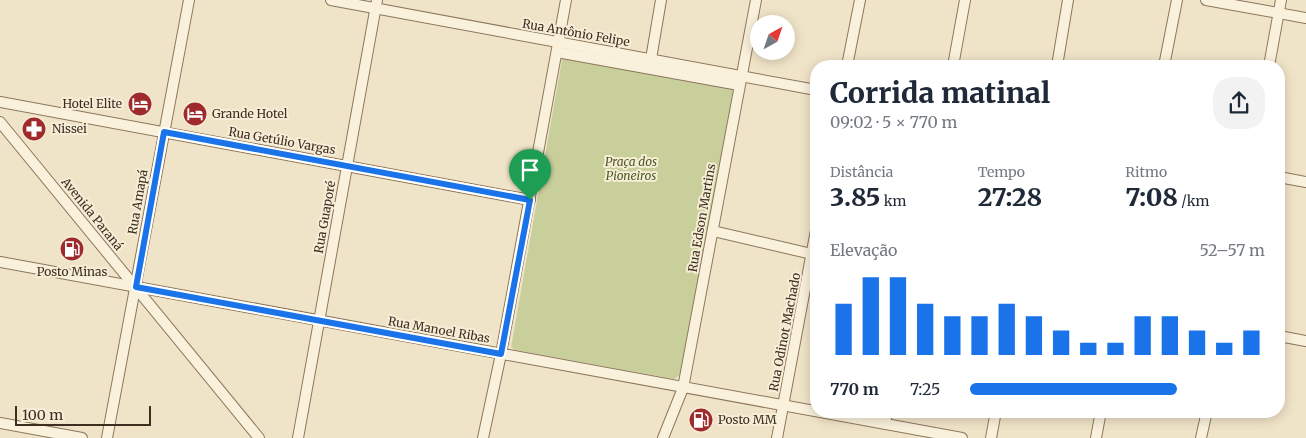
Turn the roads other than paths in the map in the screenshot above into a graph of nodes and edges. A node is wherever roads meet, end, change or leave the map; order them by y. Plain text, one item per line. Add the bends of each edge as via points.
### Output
1 (189, 0) edge
2 (331, 0) edge
3 (566, 0) edge
4 (662, 0) edge
5 (756, 0) edge
6 (860, 0) edge
7 (965, 0) edge
8 (1068, 0) edge
9 (1177, 0) edge
10 (1206, 0) edge
11 (1281, 0) edge
12 (376, 4) edge
13 (1279, 12) junction
14 (1306, 18) edge
15 (558, 47) junction
16 (651, 59) junction
17 (848, 60) edge
18 (954, 60) edge
19 (1058, 60) edge
20 (1165, 60) edge
21 (1270, 60) edge
22 (740, 81) junction
23 (810, 89) edge
24 (0, 102) edge
25 (0, 122) edge
26 (164, 132) junction
27 (347, 165) junction
28 (1285, 178) edge
29 (1306, 182) edge
30 (530, 200) junction
31 (713, 231) junction
32 (810, 254) edge
33 (0, 262) edge
34 (810, 274) edge
35 (136, 287) junction
36 (319, 320) junction
37 (1285, 337) edge
38 (1306, 341) edge
39 (501, 354) junction
40 (683, 388) junction
41 (783, 406) junction
42 (810, 411) edge
43 (851, 418) edge
44 (886, 418) edge
45 (995, 418) edge
46 (1100, 418) edge
47 (1206, 418) edge
48 (0, 423) edge
49 (885, 424) junction
50 (932, 435) edge
51 (82, 438) edge
52 (107, 438) edge
53 (259, 438) edge
54 (298, 438) edge
55 (484, 438) edge
56 (663, 438) edge
57 (778, 438) edge
58 (962, 438) edge
59 (991, 438) edge
60 (1096, 438) edge
61 (1202, 438) edge

1 - 26 street, Rua Amapá
2 - 12 street, Rua Antônio Felipe
3 - 15 street
4 - 16 street
5 - 22 street, Rua Edson Martins
6 - 17 street
7 - 18 street
8 - 19 street
9 - 20 street
10 - 13 street
11 - 13 street
12 - 15 street, Rua Antônio Felipe
12 - 27 street, Rua Guaporé
13 - 14 street
13 - 21 street
15 - 16 street, Rua Antônio Felipe
15 - 22 street, Rua Antônio Felipe
15 - 30 street
16 - 22 street, Rua Antônio Felipe
22 - 23 street, Rua Antônio Felipe
22 - 31 street, Rua Edson Martins
24 - 26 street, Rua Getúlio Vargas
25 - 35 street, Avenida Paraná
26 - 27 street, Rua Getúlio Vargas
26 - 35 street, Rua Amapá
27 - 30 street, Rua Getúlio Vargas
27 - 36 street, Rua Guaporé
28 - 29 street
30 - 39 street
31 - 32 street
31 - 40 street, Rua Edson Martins
33 - 35 street, Rua Manoel Ribas
34 - 41 street, Rua Odinot Machado
35 - 36 street, Rua Manoel Ribas
35 - 52 street, Rua Amapá
35 - 53 street, Avenida Paraná
36 - 39 street, Rua Manoel Ribas
36 - 54 street, Rua Guaporé
37 - 38 street
39 - 40 street, Rua Manoel Ribas
39 - 55 street
40 - 41 street, Rua Manoel Ribas
40 - 56 street, Rua Edson Martins
41 - 42 street, Rua Manoel Ribas
41 - 57 street, Rua Odinot Machado
43 - 49 street, Rua Manoel Ribas
44 - 49 street
45 - 59 street
46 - 60 street
47 - 61 street
48 - 51 street
49 - 50 street, Rua Manoel Ribas
50 - 58 street, Rua Manoel Ribas

